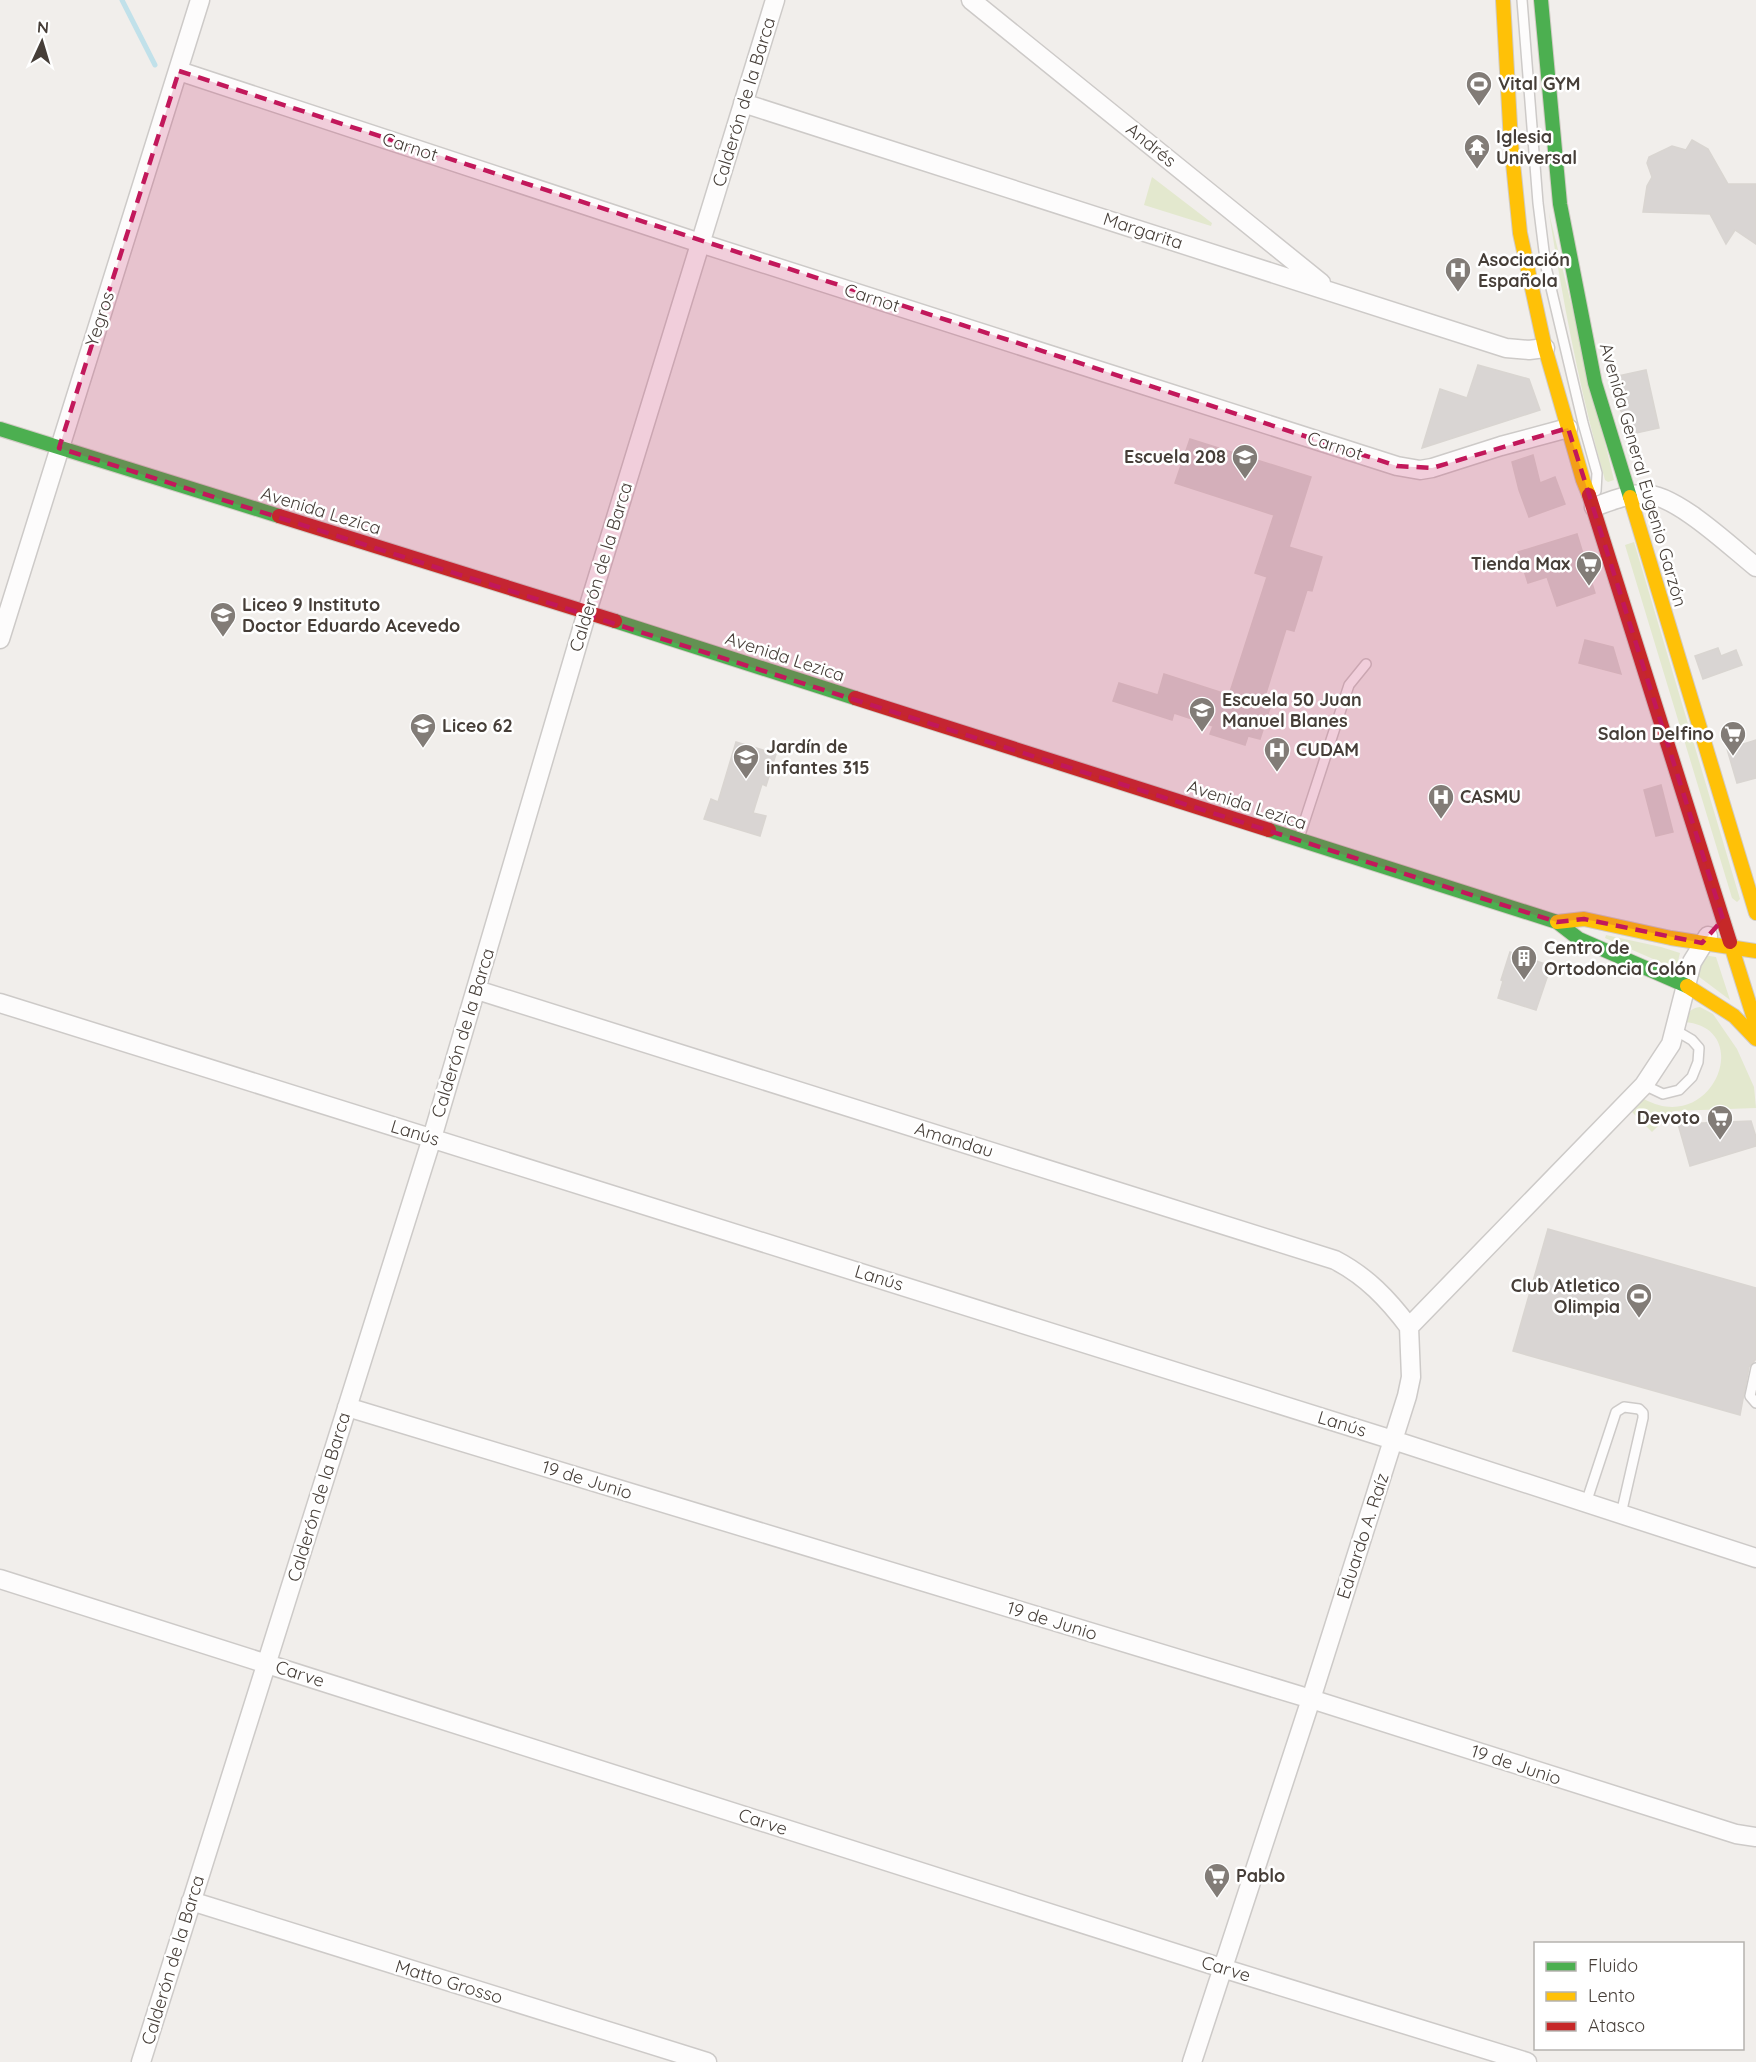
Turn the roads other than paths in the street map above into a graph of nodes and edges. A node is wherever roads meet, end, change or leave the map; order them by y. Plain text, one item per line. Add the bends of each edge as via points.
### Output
1 (201, 0) edge
2 (775, 0) edge
3 (971, 0) edge
4 (1503, 0) edge
5 (1522, 0) edge
6 (1541, 0) edge
7 (179, 71) junction
8 (743, 103) junction
9 (700, 243) junction
10 (1329, 290) junction
11 (1545, 348) junction
12 (1568, 428) junction
13 (0, 429) edge
14 (59, 447) junction
15 (1629, 495) junction
16 (1594, 507) junction
17 (1756, 567) edge
18 (587, 612) junction
19 (0, 639) edge
20 (1366, 664) dead end
21 (1298, 840) junction
22 (1756, 913) edge
23 (1723, 919) junction
24 (1557, 922) junction
25 (1702, 943) junction
26 (1733, 948) junction
27 (1756, 951) edge
28 (1685, 985) junction
29 (477, 990) junction
30 (0, 1003) edge
31 (1756, 1025) edge
32 (1675, 1030) junction
33 (1756, 1039) edge
34 (1644, 1085) junction
35 (432, 1138) junction
36 (1409, 1326) junction
37 (1756, 1368) edge
38 (1756, 1403) edge
39 (347, 1407) junction
40 (1393, 1440) junction
41 (1586, 1503) junction
42 (1621, 1514) junction
43 (1756, 1558) edge
44 (0, 1579) edge
45 (267, 1663) junction
46 (1311, 1699) junction
47 (1756, 1837) edge
48 (191, 1901) junction
49 (1222, 1968) junction
50 (141, 2062) edge
51 (707, 2062) edge
52 (1192, 2062) edge
53 (1527, 2062) edge

1 - 7 street, Yegros
2 - 8 street, Calderón de la Barca
3 - 10 street, Andrés
4 - 11 street via 1520,232
5 - 16 lane via 1546,267 1597,473
6 - 15 street, Avenida General Eugenio Garzón via 1560,204 1595,383
7 - 9 street, Carnot
7 - 14 street, Yegros
8 - 9 street, Calderón de la Barca
8 - 10 street, Margarita
9 - 12 street, Carnot via 1412,469 1432,468
9 - 18 street, Calderón de la Barca
10 - 11 street, Margarita via 1506,348
11 - 12 street
12 - 16 street
13 - 14 street, Avenida Lezica
14 - 18 street, Avenida Lezica
14 - 19 street, Yegros
15 - 16 street
15 - 17 street via 1647,494 1676,504
15 - 22 street, Avenida General Eugenio Garzón
16 - 23 street
18 - 21 street, Avenida Lezica
18 - 29 street, Calderón de la Barca
20 - 21 lane via 1349,686
21 - 24 street, Avenida Lezica
23 - 25 street
23 - 26 street
24 - 25 street, Avenida Lezica via 1584,919
24 - 28 street, Avenida Lezica via 1579,939
25 - 26 street, Avenida Lezica
25 - 28 street
26 - 27 street, Avenida Lezica
26 - 31 street
28 - 32 street
28 - 33 street, Avenida Lezica via 1734,1016
29 - 35 street, Calderón de la Barca
29 - 36 street, Amandau via 1335,1260 1373,1285
30 - 35 street, Lanús
32 - 34 street via 1671,1044
32 - 34 lane via 1699,1048 1692,1077 1679,1090 1663,1094
34 - 36 street
35 - 39 street, Calderón de la Barca
35 - 40 street, Lanús
36 - 40 street, Eduardo A. Raíz via 1411,1377
37 - 38 lane via 1750,1396
39 - 45 street, Calderón de la Barca
39 - 46 street, 19 de Junio
40 - 41 street, Lanús
40 - 46 street, Eduardo A. Raíz
41 - 42 street, Lanús
41 - 42 lane via 1616,1412 1624,1407 1639,1409 1643,1418
42 - 43 street, Lanús
44 - 45 street, Carve
45 - 48 street, Calderón de la Barca
45 - 49 street, Carve
46 - 47 street, 19 de Junio via 1736,1834
46 - 49 street, Eduardo A. Raíz
48 - 50 street, Calderón de la Barca
48 - 51 street, Matto Grosso
49 - 52 street, Eduardo A. Raíz
49 - 53 street, Carve

